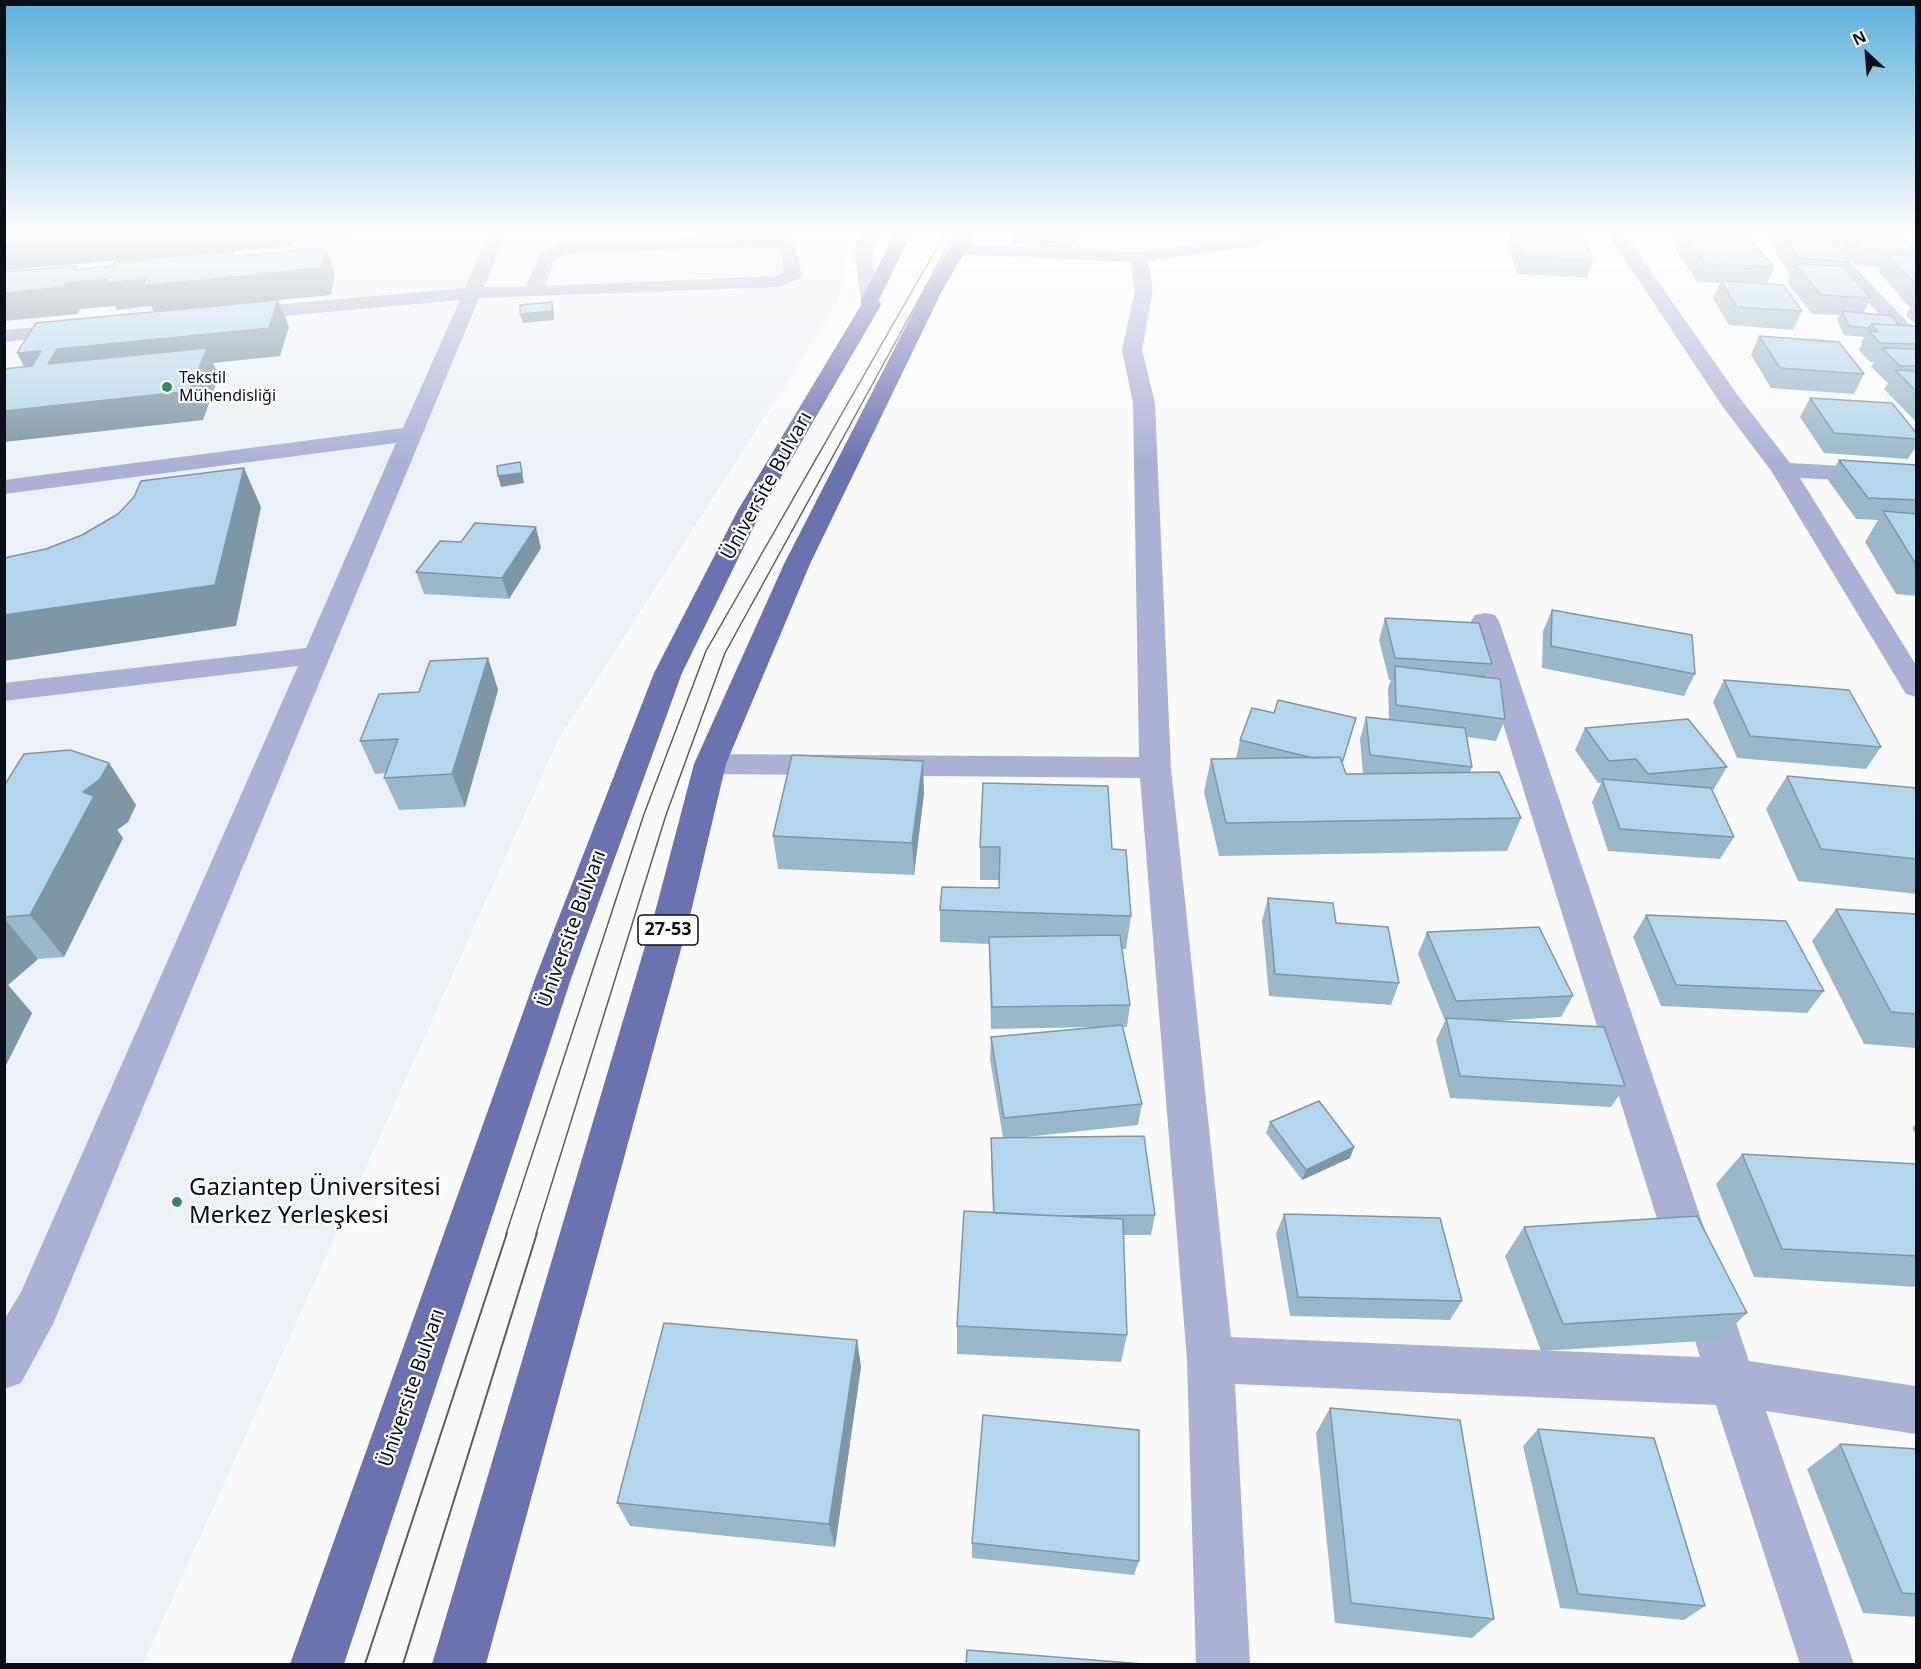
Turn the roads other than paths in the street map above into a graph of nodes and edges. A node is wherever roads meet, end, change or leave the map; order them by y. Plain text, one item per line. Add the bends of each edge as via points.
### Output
1 (313, 308) edge
2 (466, 308) edge
3 (870, 308) edge
4 (925, 308) edge
5 (1140, 308) edge
6 (1666, 308) edge
7 (1884, 308) edge
8 (215, 317) edge
9 (98, 327) edge
10 (4, 336) edge
11 (1917, 342) edge
12 (412, 434) junction
13 (1783, 470) junction
14 (1917, 477) edge
15 (4, 487) edge
16 (1485, 621) dead end
17 (318, 655) junction
18 (1917, 688) edge
19 (4, 692) edge
20 (710, 765) junction
21 (1155, 768) junction
22 (1210, 1360) junction
23 (4, 1366) edge
24 (1732, 1382) junction
25 (1917, 1410) edge
26 (317, 1665) edge
27 (459, 1665) edge
28 (1223, 1665) edge
29 (1827, 1665) edge

1 - 8 street
2 - 12 street
3 - 26 main road, Üniversite Bulvarı via 750,510 668,673 554,976
4 - 20 main road, 27-53 via 797,564
5 - 21 street via 1132,350 1144,403
6 - 13 street
7 - 11 street
9 - 10 street
12 - 15 street
12 - 17 street
13 - 14 street
13 - 18 street
16 - 24 street
17 - 19 street
17 - 23 street via 37,1308
20 - 21 street
20 - 27 main road, 27-53 via 672,916
21 - 22 street
22 - 24 street
22 - 28 street
24 - 25 street
24 - 29 street

